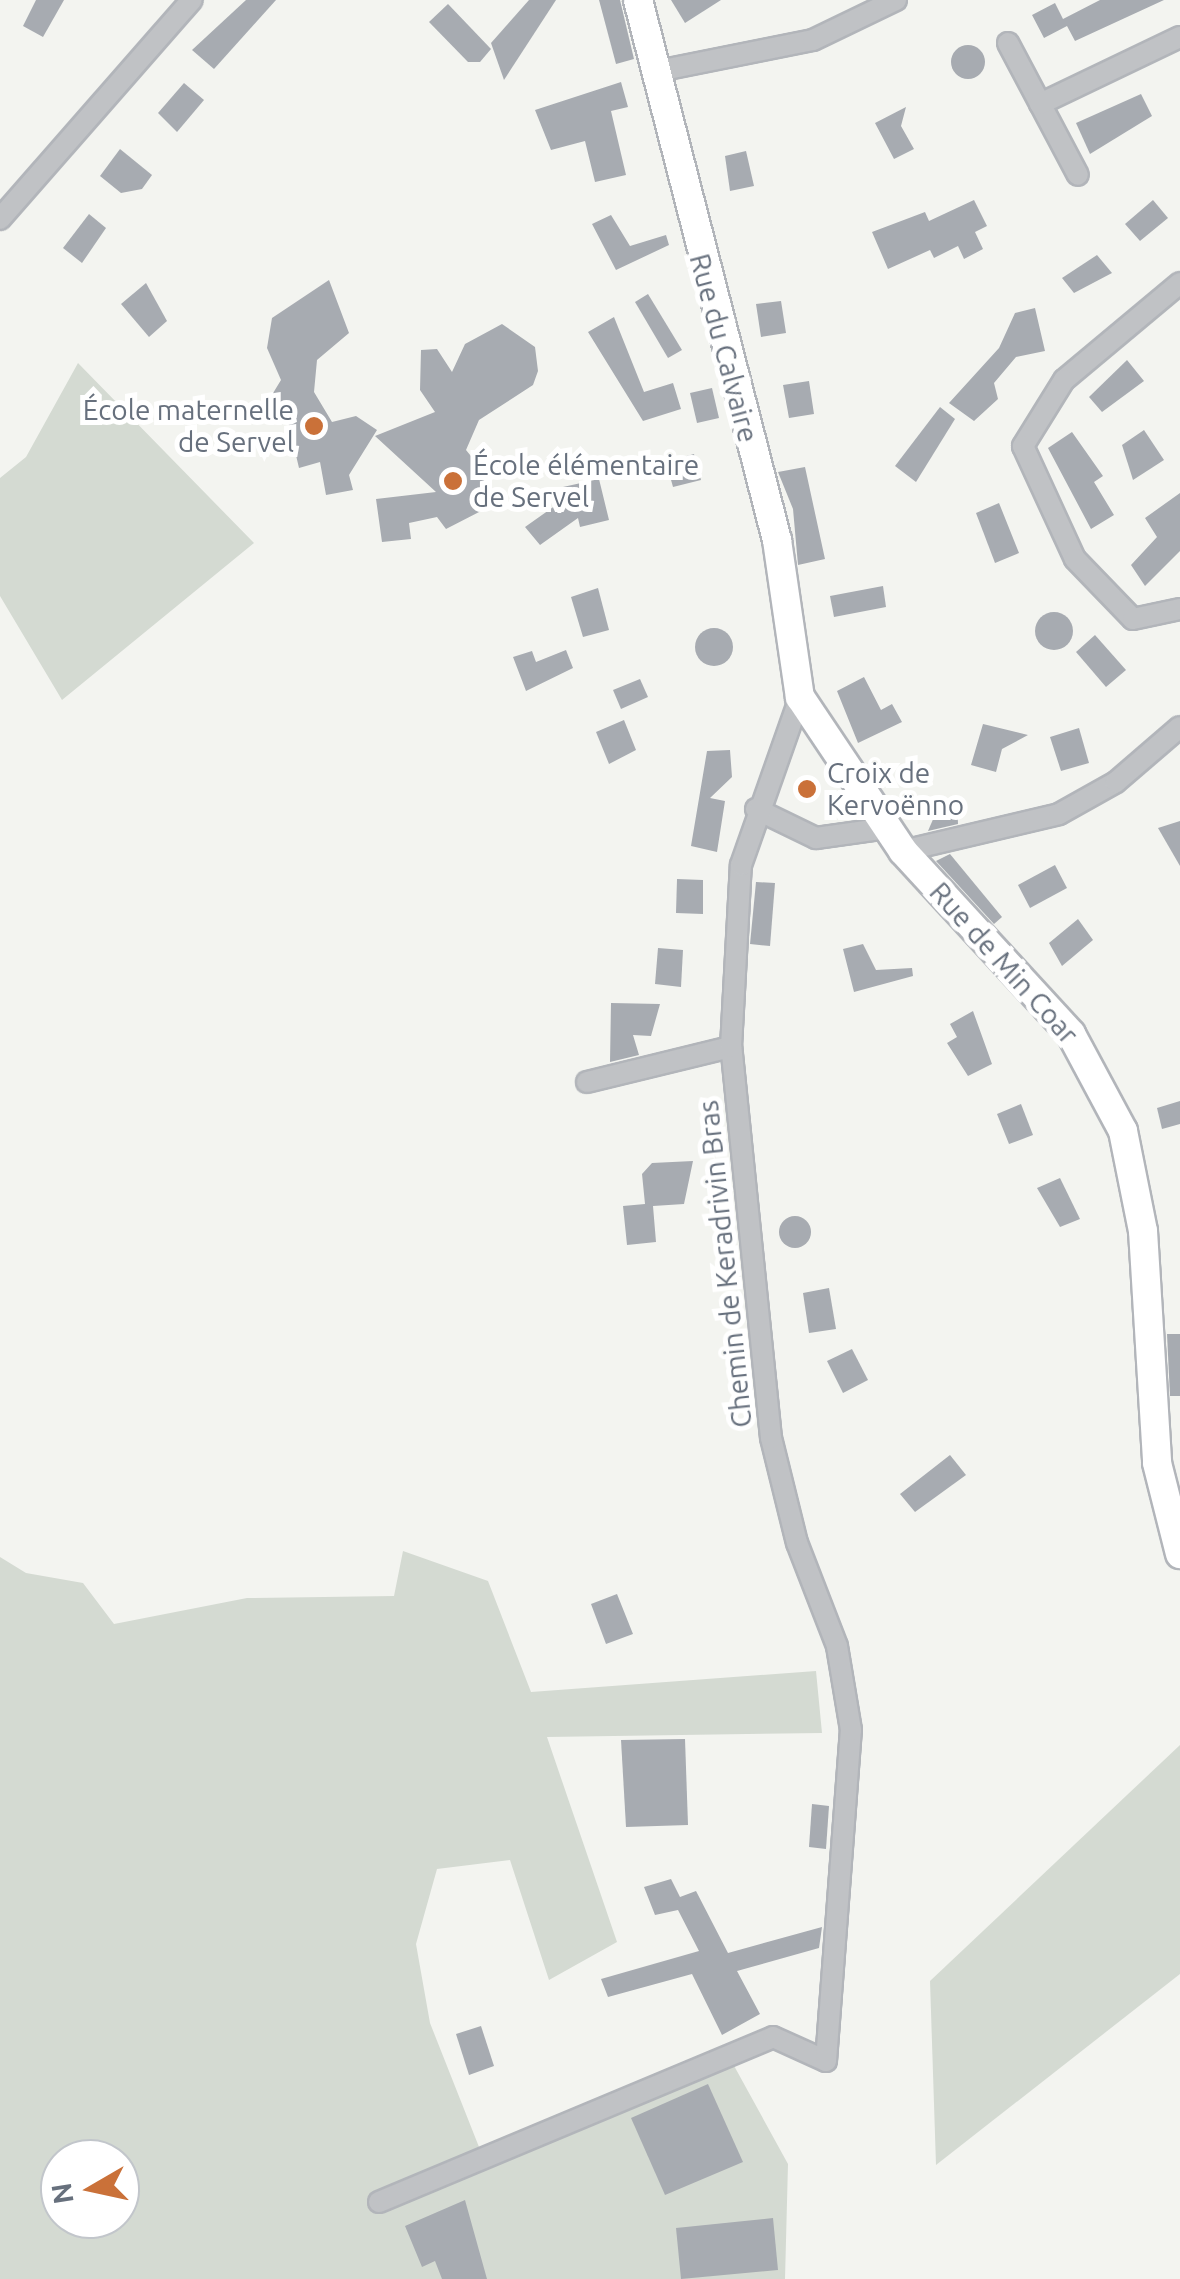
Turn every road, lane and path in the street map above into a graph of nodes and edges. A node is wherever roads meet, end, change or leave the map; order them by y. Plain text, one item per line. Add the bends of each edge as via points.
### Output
1 (192, 0) edge
2 (638, 0) edge
3 (896, 0) edge
4 (1180, 37) edge
5 (1008, 43) dead end
6 (653, 72) junction
7 (1040, 104) junction
8 (1078, 175) dead end
9 (0, 219) edge
10 (1180, 284) edge
11 (1180, 609) edge
12 (800, 698) junction
13 (1180, 727) edge
14 (756, 809) junction
15 (895, 839) junction
16 (731, 1048) junction
17 (587, 1082) dead end
18 (1180, 1554) edge
19 (379, 2202) dead end

1 - 9 street
2 - 6 street, Rue du Calvaire
3 - 6 street via 813,40
4 - 7 street
5 - 7 street
6 - 12 street, Rue du Calvaire via 777,540
7 - 8 street
10 - 11 street via 1064,380 1023,446 1075,559 1134,619
12 - 14 street, Chemin de Keradrivin Bras
12 - 15 street, Rue de Min Coar
13 - 15 street via 1060,814
14 - 15 street via 816,838
14 - 16 street, Chemin de Keradrivin Bras via 741,865
15 - 18 street, Rue de Min Coar via 1032,987 1109,1094 1140,1200 1157,1463
16 - 17 street
16 - 19 street, Chemin de Keradrivin Bras via 771,1438 797,1543 837,1646 851,1730 826,2062 773,2037

